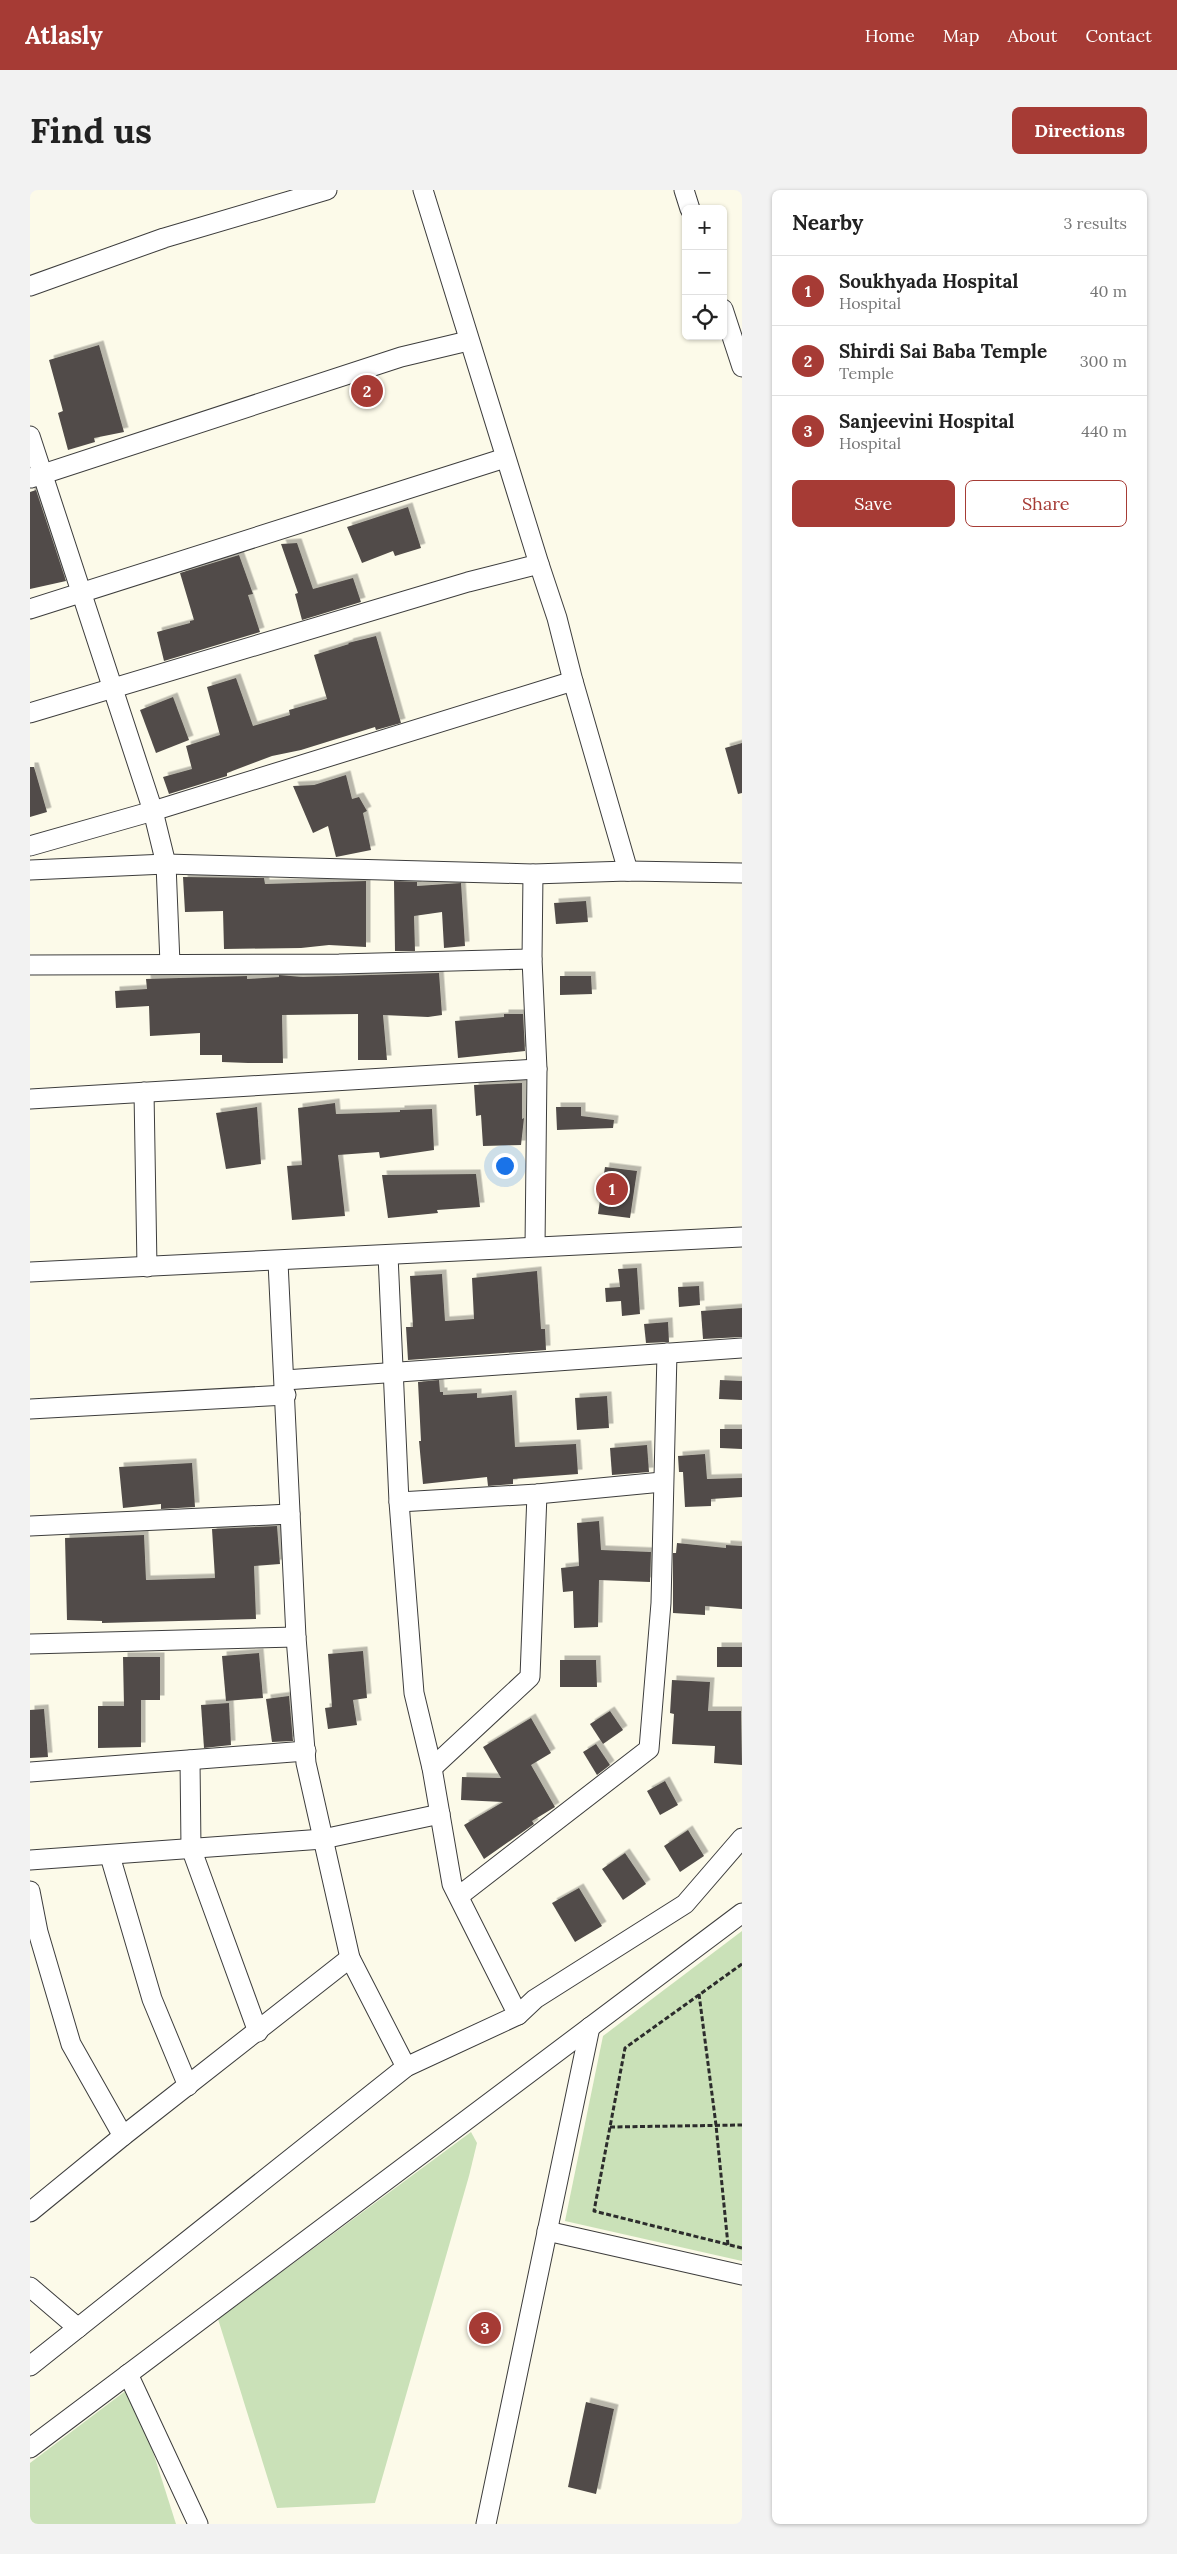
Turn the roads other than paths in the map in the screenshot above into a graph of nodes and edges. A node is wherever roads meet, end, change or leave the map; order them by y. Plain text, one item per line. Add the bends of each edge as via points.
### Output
1 (327, 190) edge
2 (423, 190) edge
3 (684, 190) edge
4 (689, 205) edge
5 (30, 286) edge
6 (727, 321) edge
7 (468, 340) junction
8 (742, 366) edge
9 (30, 436) edge
10 (505, 458) junction
11 (36, 477) edge
12 (538, 564) junction
13 (81, 594) junction
14 (30, 609) edge
15 (573, 681) junction
16 (113, 689) junction
17 (30, 714) edge
18 (153, 811) junction
19 (30, 846) edge
20 (166, 864) junction
21 (30, 870) edge
22 (628, 871) junction
23 (742, 873) edge
24 (533, 874) junction
25 (532, 959) junction
26 (170, 964) junction
27 (30, 965) edge
28 (537, 1069) junction
29 (144, 1092) junction
30 (30, 1099) edge
31 (742, 1237) edge
32 (535, 1246) junction
33 (388, 1255) junction
34 (278, 1262) junction
35 (147, 1267) junction
36 (30, 1272) edge
37 (742, 1348) edge
38 (667, 1353) junction
39 (394, 1372) junction
40 (286, 1387) junction
41 (30, 1409) edge
42 (662, 1482) junction
43 (537, 1494) junction
44 (399, 1502) junction
45 (290, 1514) junction
46 (30, 1526) edge
47 (296, 1636) junction
48 (30, 1644) edge
49 (306, 1751) junction
50 (190, 1760) junction
51 (432, 1768) junction
52 (30, 1772) edge
53 (440, 1814) junction
54 (742, 1838) edge
55 (323, 1839) junction
56 (191, 1848) junction
57 (110, 1856) junction
58 (30, 1860) edge
59 (30, 1891) edge
60 (459, 1896) junction
61 (742, 1913) edge
62 (350, 1958) junction
63 (518, 2015) junction
64 (590, 2027) junction
65 (258, 2032) junction
66 (406, 2067) junction
67 (188, 2086) junction
68 (123, 2136) junction
69 (30, 2212) edge
70 (547, 2231) junction
71 (742, 2275) edge
72 (30, 2287) edge
73 (78, 2328) junction
74 (30, 2366) edge
75 (128, 2374) junction
76 (30, 2448) edge
77 (198, 2524) edge
78 (486, 2524) edge

1 - 5 street via 164,238
2 - 7 street
3 - 4 street
6 - 8 street
7 - 10 street
7 - 11 street via 401,357
9 - 11 street
10 - 12 street
10 - 13 street
11 - 13 street
12 - 15 street via 557,618
12 - 16 street
13 - 14 street
13 - 16 street
15 - 18 street
15 - 22 street
16 - 17 street
16 - 18 street
18 - 19 street
18 - 20 street
20 - 21 street
20 - 24 street
20 - 26 street
22 - 23 street
22 - 24 street
24 - 25 street
25 - 26 street
25 - 28 street
26 - 27 street
28 - 29 street
28 - 32 street
29 - 30 street
29 - 35 street
31 - 32 street
32 - 33 street
33 - 34 street
33 - 39 street
34 - 35 street
34 - 40 street
35 - 36 street
37 - 38 street
38 - 39 street
38 - 42 street
39 - 40 street
39 - 44 street
40 - 41 street
40 - 45 street
42 - 43 street
42 - 60 street via 660,1603 649,1750
43 - 44 street
43 - 51 street via 530,1676
44 - 51 street via 414,1693
45 - 46 street
45 - 47 street
47 - 48 street
47 - 49 street
49 - 50 street
49 - 55 street
50 - 52 street
50 - 56 street
51 - 53 street
53 - 55 street
53 - 60 street via 452,1884
54 - 63 street via 685,1904 535,1999
55 - 56 street
55 - 62 street
56 - 57 street
56 - 65 street
57 - 58 street
57 - 67 street via 152,1999
59 - 68 street via 38,1932 71,2044
60 - 63 street
61 - 64 street
62 - 65 street
62 - 66 street
63 - 66 street
64 - 70 street
64 - 75 street
65 - 67 street
66 - 73 street
67 - 68 street
68 - 69 street
70 - 71 street
70 - 78 street
72 - 73 street
73 - 74 street
75 - 76 street
75 - 77 street

